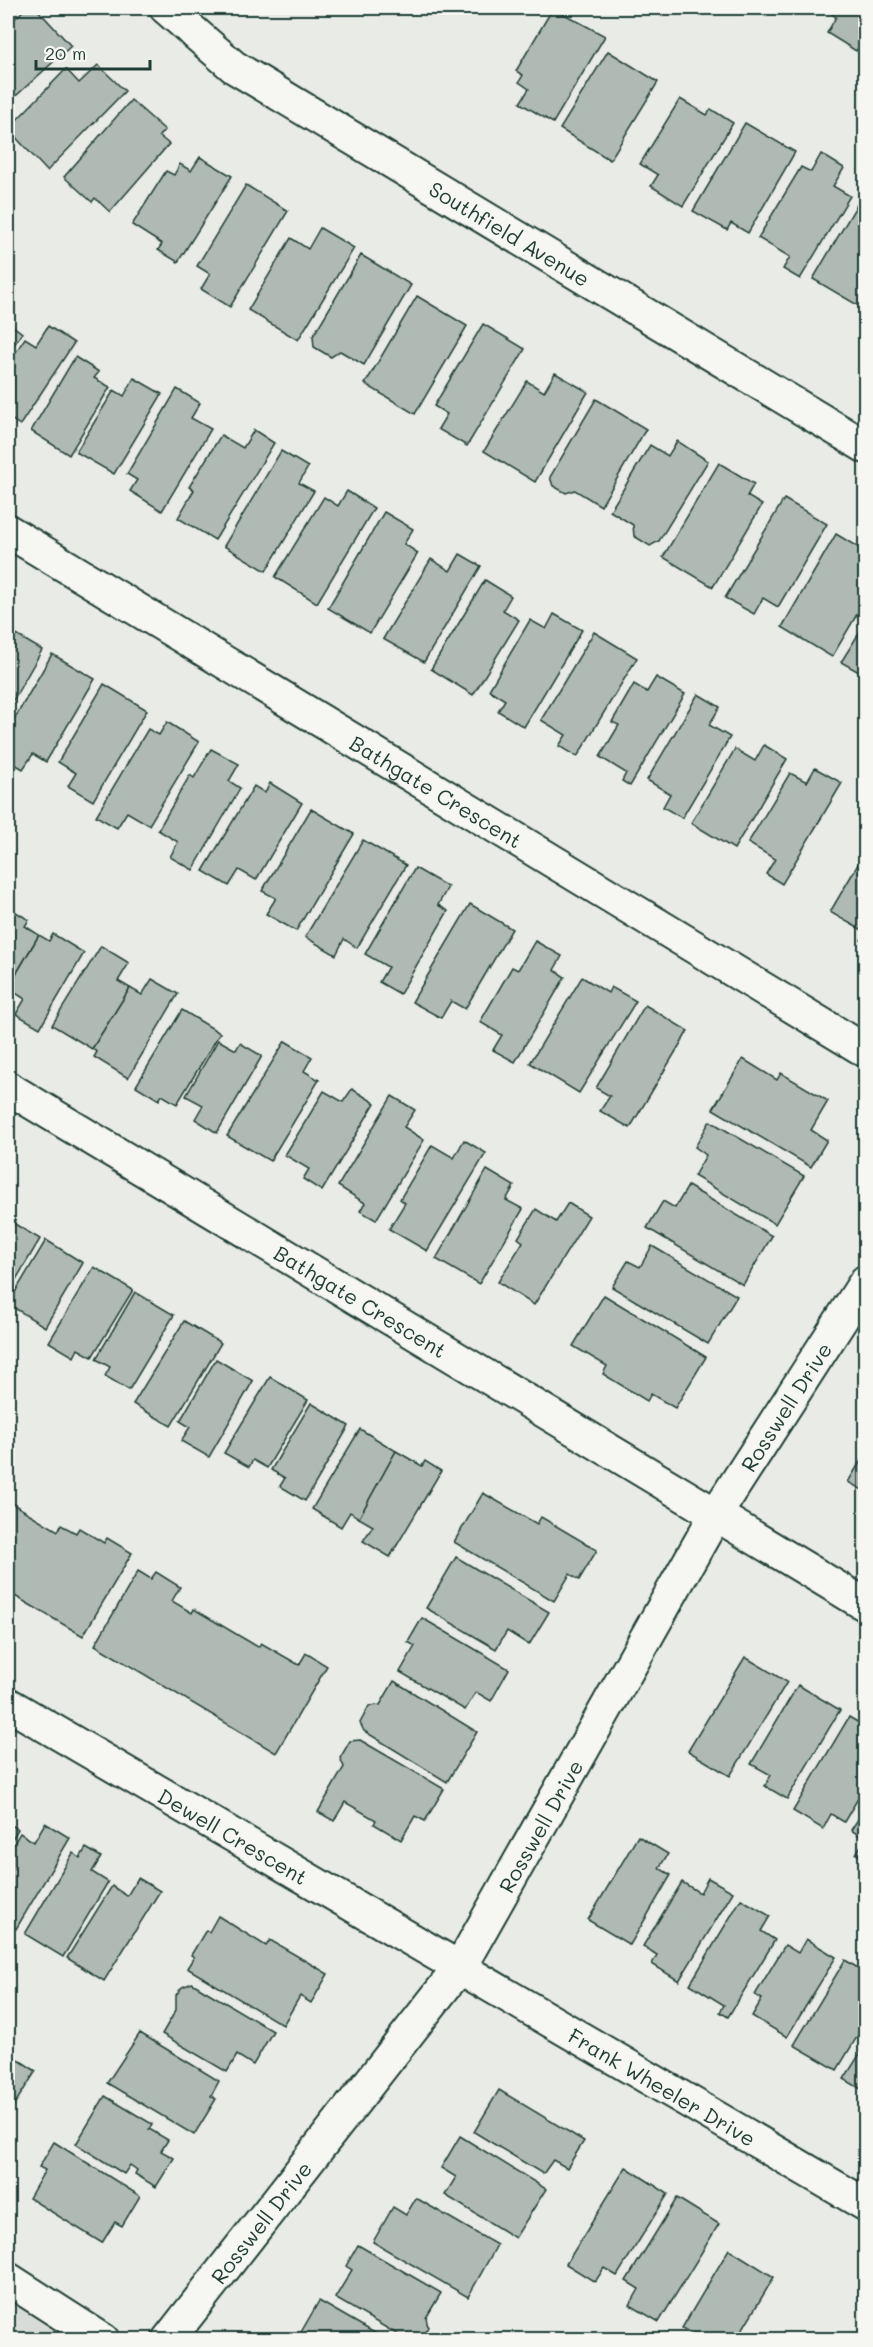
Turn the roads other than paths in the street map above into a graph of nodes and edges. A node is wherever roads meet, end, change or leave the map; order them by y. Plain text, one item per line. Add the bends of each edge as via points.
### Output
1 (166, 8) edge
2 (866, 447) edge
3 (8, 531) edge
4 (866, 1051) edge
5 (8, 1088) edge
6 (866, 1281) edge
7 (716, 1514) junction
8 (866, 1605) edge
9 (8, 1704) edge
10 (460, 1967) junction
11 (866, 2205) edge
12 (8, 2279) edge
13 (103, 2340) edge
14 (168, 2340) edge

1 - 2 street, Southfield Avenue via 234,67
3 - 4 street, Bathgate Crescent
5 - 7 street, Bathgate Crescent
6 - 7 street, Rosswell Drive
7 - 8 street, Bathgate Crescent
7 - 10 street, Rosswell Drive
9 - 10 street, Dewell Crescent
10 - 11 street, Frank Wheeler Drive
10 - 14 street, Rosswell Drive
12 - 13 street

